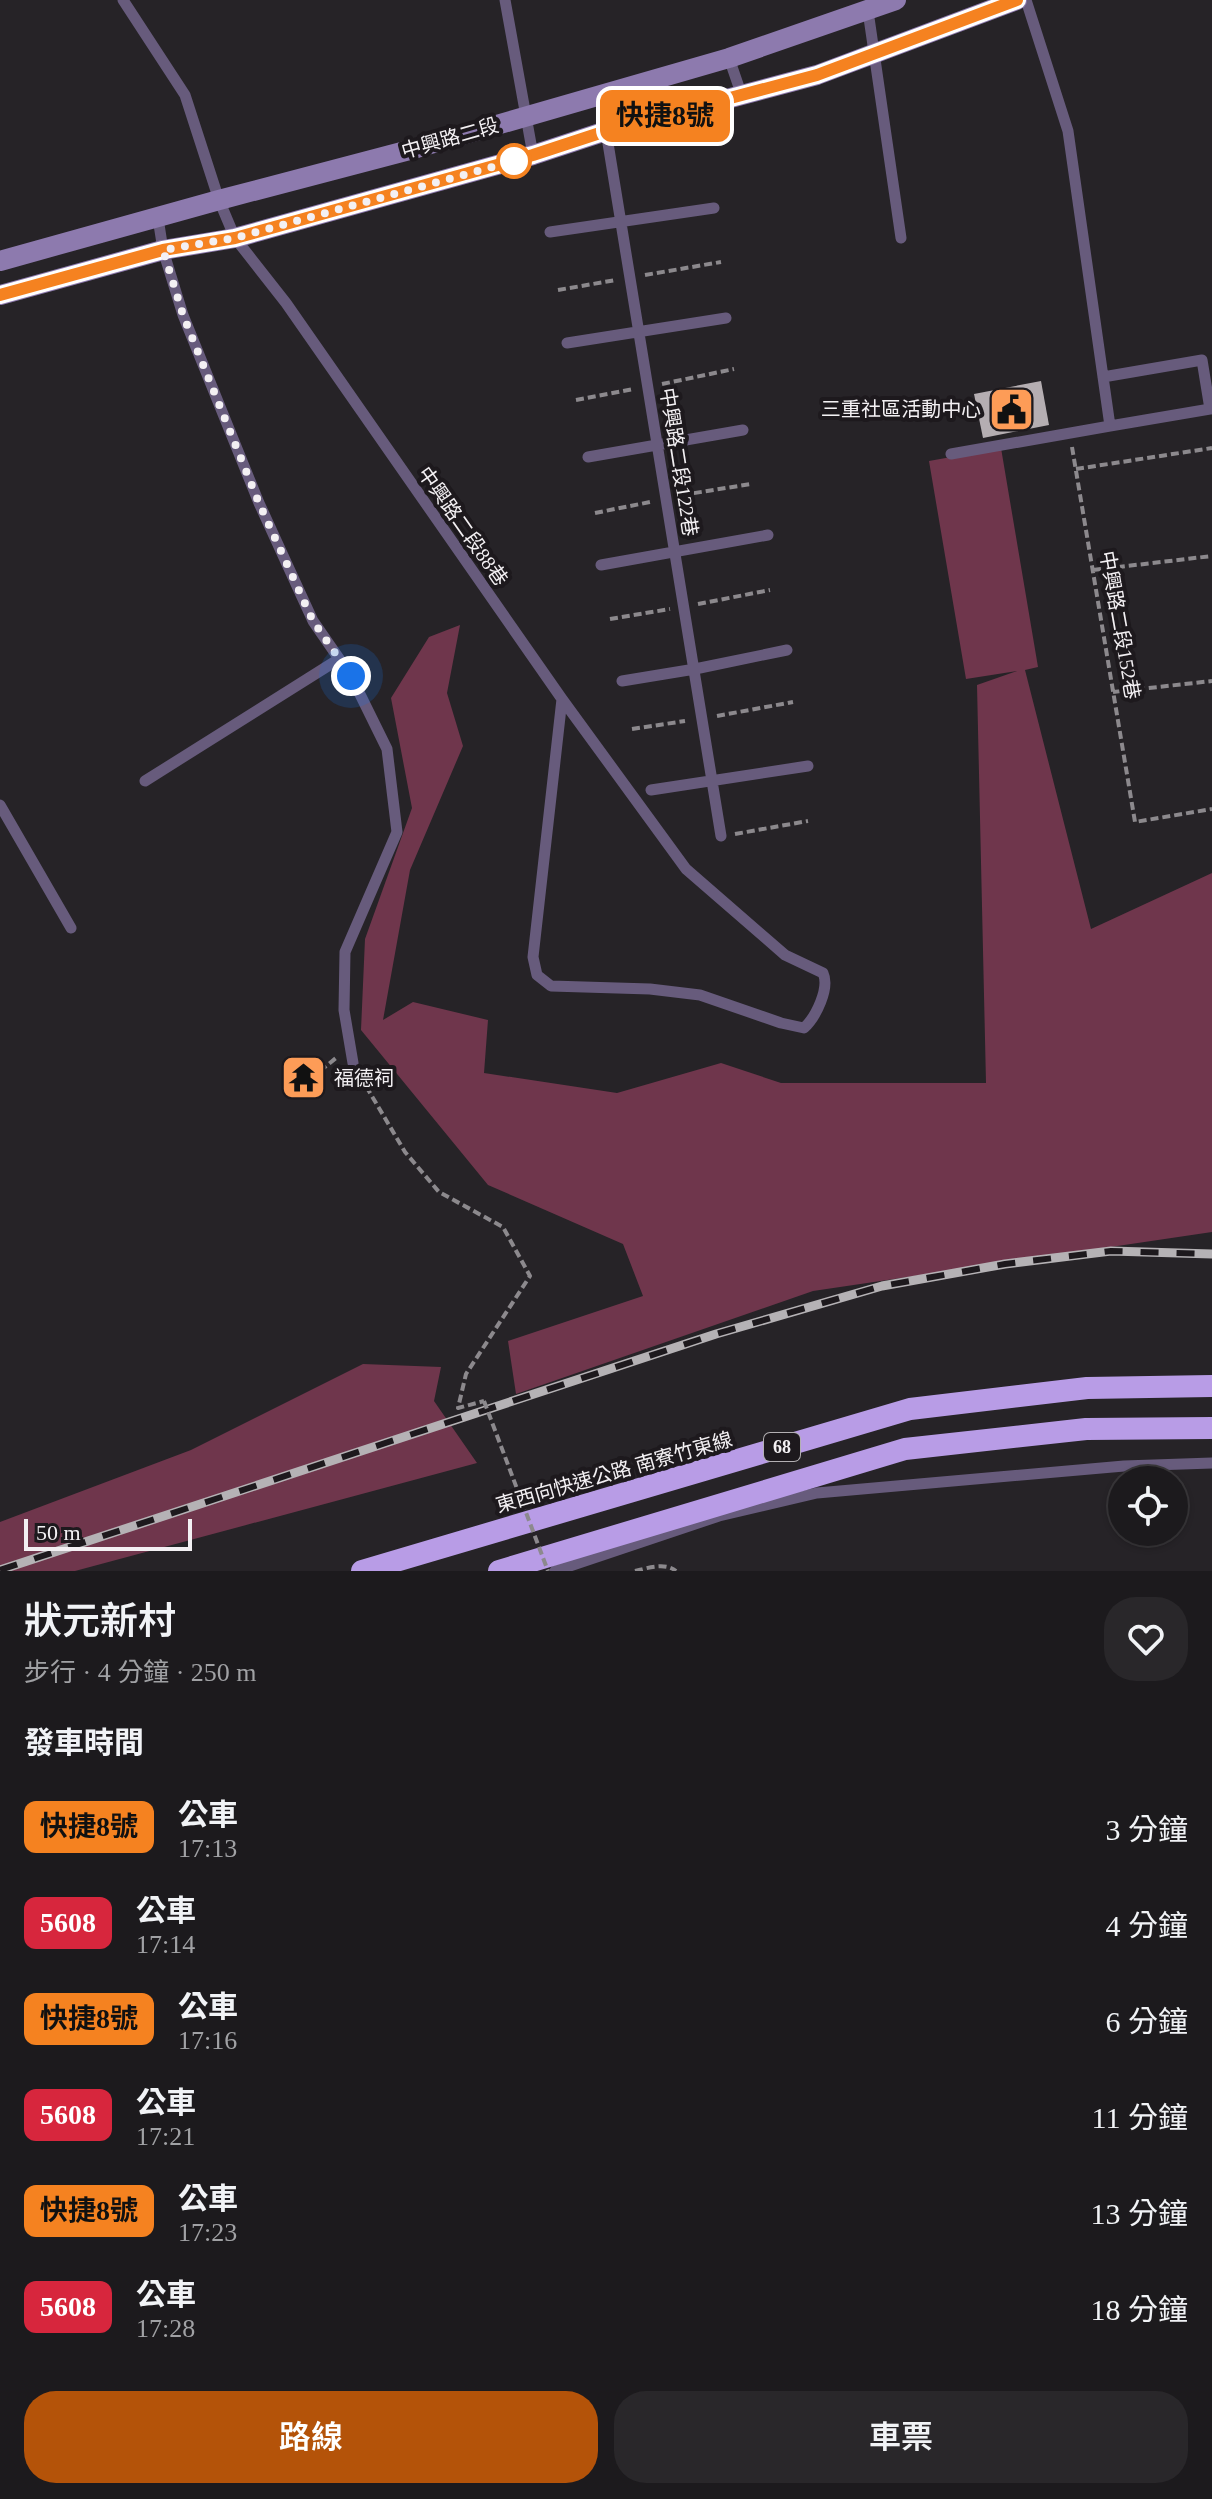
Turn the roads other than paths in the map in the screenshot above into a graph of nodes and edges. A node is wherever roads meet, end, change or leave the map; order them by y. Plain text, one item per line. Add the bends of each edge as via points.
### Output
1 (123, 0) edge
2 (505, 0) edge
3 (896, 0) edge
4 (1017, 0) edge
5 (1026, 0) edge
6 (868, 11) junction
7 (874, 54) junction
8 (729, 58) junction
9 (604, 93) junction
10 (742, 96) junction
11 (525, 116) junction
12 (606, 131) junction
13 (533, 155) junction
14 (219, 200) junction
15 (714, 208) dead end
16 (158, 218) junction
17 (621, 220) junction
18 (550, 232) dead end
19 (235, 238) junction
20 (901, 238) dead end
21 (163, 250) junction
22 (0, 261) edge
23 (0, 295) edge
24 (726, 318) dead end
25 (639, 331) junction
26 (567, 343) dead end
27 (1103, 377) junction
28 (1110, 426) junction
29 (743, 430) dead end
30 (658, 445) junction
31 (951, 454) dead end
32 (588, 457) dead end
33 (768, 535) dead end
34 (676, 552) junction
35 (601, 565) dead end
36 (787, 650) dead end
37 (339, 659) junction
38 (695, 669) junction
39 (622, 681) dead end
40 (562, 699) junction
41 (808, 766) dead end
42 (713, 780) junction
43 (145, 781) dead end
44 (651, 790) dead end
45 (0, 805) edge
46 (721, 836) road end
47 (71, 928) dead end
48 (353, 1063) road end
49 (1212, 1386) edge
50 (1212, 1428) edge
51 (1212, 1463) edge
52 (362, 1571) edge
53 (499, 1571) edge
54 (555, 1571) edge

1 - 14 lane, 中興路二段88巷 via 185,95
2 - 11 lane
3 - 6 main road, 中興路二段
4 - 7 main road
5 - 27 lane via 1068,131
6 - 7 lane
6 - 8 main road, 中興路二段
7 - 10 main road
7 - 20 lane
8 - 9 main road, 中興路二段
8 - 10 lane
9 - 11 main road, 中興路二段
9 - 12 lane, 中興路二段122巷
10 - 12 main road
11 - 13 lane
11 - 14 main road, 中興路二段
12 - 13 main road
12 - 17 lane, 中興路二段122巷
13 - 19 main road
14 - 16 main road, 中興路二段
14 - 19 lane, 中興路二段88巷
15 - 17 lane
16 - 21 lane
16 - 22 main road, 中興路二段
17 - 18 lane
17 - 25 lane, 中興路二段122巷
19 - 21 main road
19 - 40 lane, 中興路二段88巷
21 - 23 main road
21 - 37 lane via 183,315 259,503 313,621
24 - 25 lane
25 - 26 lane
25 - 30 lane, 中興路二段122巷
27 - 28 lane
27 - 28 lane via 1202,360 1210,409
28 - 31 lane
29 - 30 lane
30 - 32 lane
30 - 34 lane, 中興路二段122巷
33 - 34 lane
34 - 35 lane
34 - 38 lane, 中興路二段122巷
36 - 38 lane
37 - 43 lane
37 - 48 lane via 387,749 397,832 345,952 344,1010
38 - 39 lane
38 - 42 lane, 中興路二段122巷
40 - 40 lane, 中興路二段88巷 via 686,869 785,955 823,973 824,992 804,1028 700,995 551,986 537,975 533,957
41 - 42 lane
42 - 44 lane
42 - 46 lane, 中興路二段122巷
45 - 47 lane
49 - 52 highway, 東西向快速公路 南寮竹東線 / 68 via 1087,1388 910,1409
50 - 53 highway, 68 via 1086,1429 905,1449
51 - 54 lane via 817,1493 719,1516

